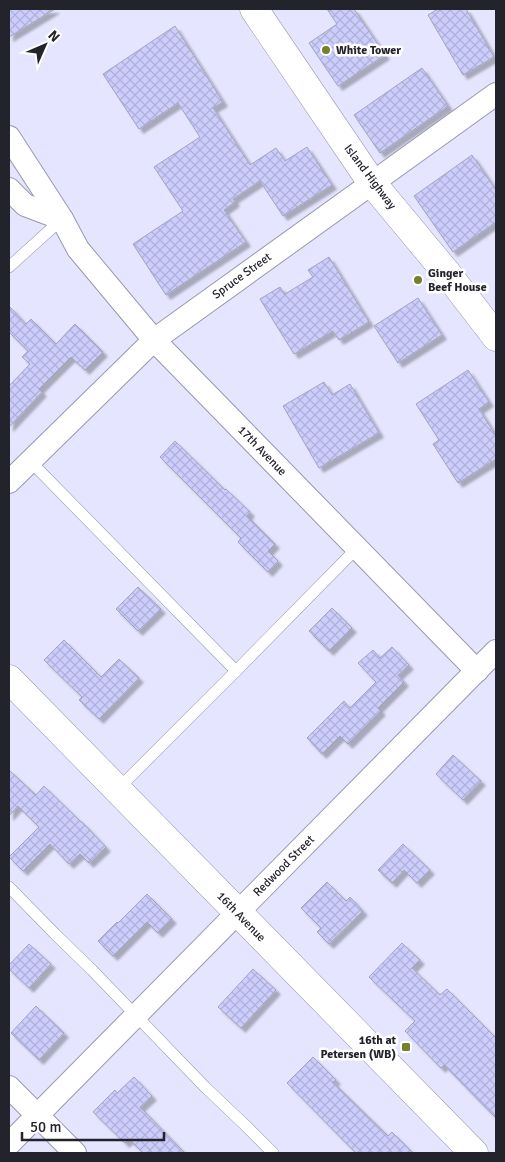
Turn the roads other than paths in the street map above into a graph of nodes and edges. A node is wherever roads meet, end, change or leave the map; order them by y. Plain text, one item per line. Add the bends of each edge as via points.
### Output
1 (254, 9) edge
2 (496, 94) edge
3 (9, 136) edge
4 (372, 183) junction
5 (9, 189) edge
6 (62, 219) junction
7 (9, 267) edge
8 (496, 337) edge
9 (154, 340) junction
10 (30, 461) junction
11 (9, 482) edge
12 (357, 548) junction
13 (496, 651) edge
14 (236, 671) junction
15 (477, 671) junction
16 (9, 679) edge
17 (117, 790) junction
18 (9, 887) edge
19 (237, 913) junction
20 (136, 1015) junction
21 (9, 1087) edge
22 (37, 1115) junction
23 (9, 1144) edge
24 (75, 1153) edge
25 (273, 1153) edge
26 (474, 1153) edge

1 - 4 street, Island Highway
2 - 4 street, Spruce Street
3 - 6 street, 17th Avenue
4 - 8 street, Island Highway
4 - 9 street, Spruce Street
5 - 6 street via 25,205
6 - 7 lane
6 - 9 street, 17th Avenue via 78,249
9 - 10 street, Spruce Street
9 - 12 street, 17th Avenue
10 - 11 street, Spruce Street
10 - 14 lane
12 - 14 lane
12 - 15 street, 17th Avenue
13 - 15 street, Redwood Street
14 - 17 lane
15 - 19 street, Redwood Street
16 - 17 street, 16th Avenue
17 - 19 street, 16th Avenue
18 - 20 lane
19 - 20 street, Redwood Street
19 - 26 street, 16th Avenue
20 - 22 street, Redwood Street
20 - 25 lane
21 - 22 street
22 - 23 street, Redwood Street
22 - 24 street

